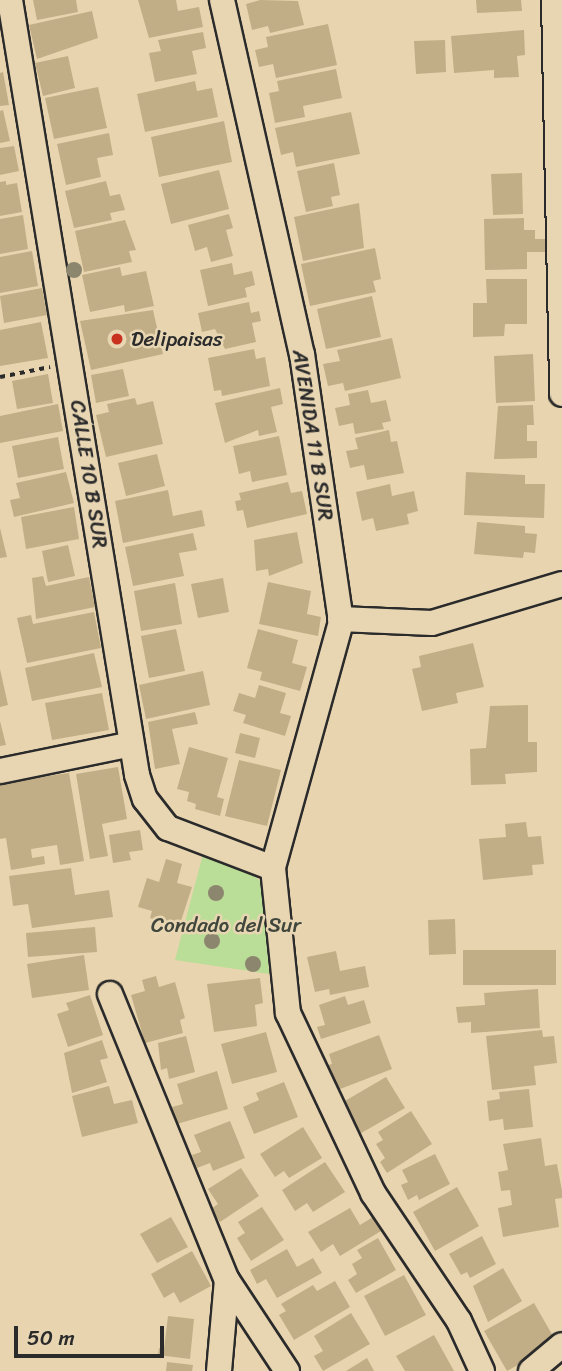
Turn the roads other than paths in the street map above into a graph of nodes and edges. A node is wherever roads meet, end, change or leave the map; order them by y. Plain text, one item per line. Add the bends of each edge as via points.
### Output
1 (10, 0) edge
2 (222, 0) edge
3 (554, 0) edge
4 (562, 394) edge
5 (562, 584) edge
6 (340, 619) junction
7 (131, 744) junction
8 (0, 771) edge
9 (272, 868) junction
10 (110, 994) dead end
11 (227, 1280) junction
12 (562, 1345) edge
13 (219, 1371) edge
14 (287, 1371) edge
15 (482, 1371) edge
16 (531, 1371) edge

1 - 7 street, CALLE 10 B SUR
2 - 6 street, AVENIDA 11 B SUR via 302,354
3 - 4 street
5 - 6 street via 432,623
6 - 9 street, AVENIDA 11 B SUR
7 - 8 street
7 - 9 street, CALLE 10 B SUR via 145,799 168,828
9 - 15 street via 288,1013 373,1193 459,1321
10 - 11 street
11 - 13 street
11 - 14 street
12 - 16 street

